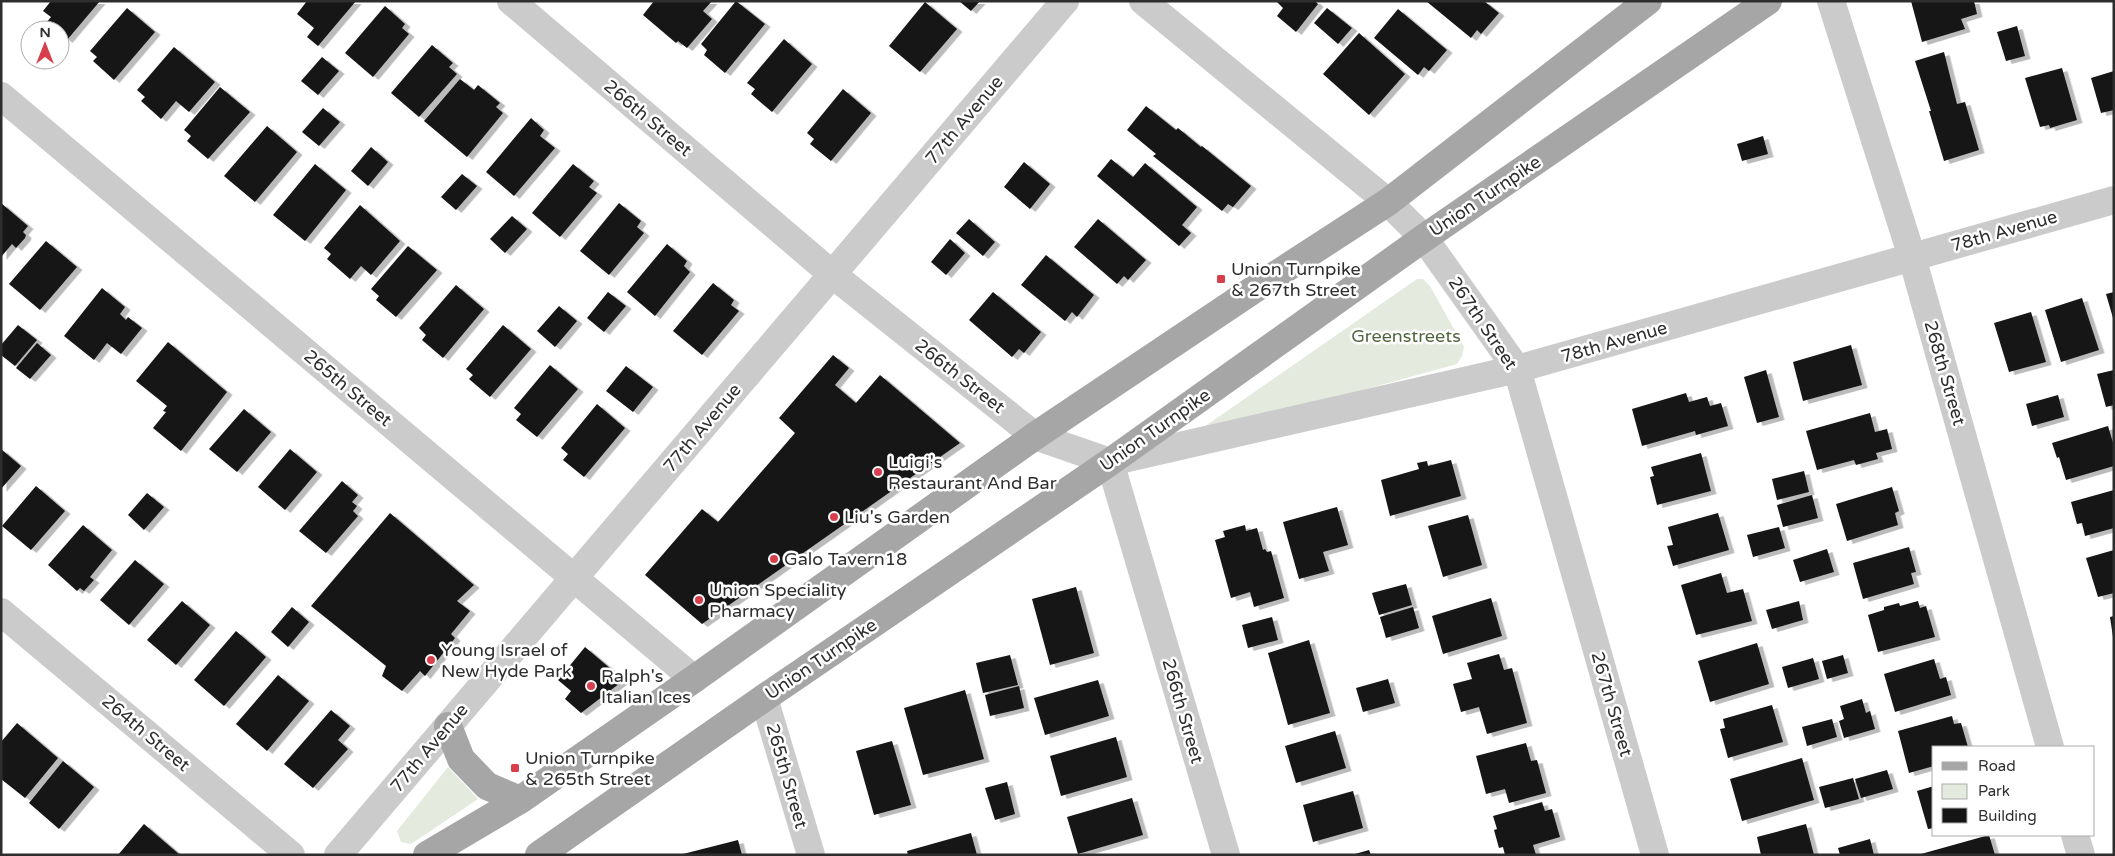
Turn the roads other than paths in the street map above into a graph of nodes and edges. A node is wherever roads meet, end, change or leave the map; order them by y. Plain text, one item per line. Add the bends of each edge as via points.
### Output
1 (511, 1) edge
2 (1065, 1) edge
3 (1142, 1) edge
4 (1648, 1) edge
5 (1768, 1) edge
6 (1831, 1) edge
7 (1, 96) edge
8 (2114, 200) edge
9 (1388, 202) junction
10 (1424, 238) junction
11 (1912, 257) junction
12 (832, 274) junction
13 (1517, 369) junction
14 (1036, 436) junction
15 (1110, 462) junction
16 (574, 578) junction
17 (1, 612) edge
18 (694, 679) junction
19 (764, 698) junction
20 (448, 726) junction
21 (2050, 746) edge
22 (520, 800) junction
23 (2075, 836) edge
24 (291, 855) edge
25 (338, 855) edge
26 (427, 855) edge
27 (539, 855) edge
28 (811, 855) edge
29 (1226, 855) edge
30 (1655, 855) edge
31 (2081, 855) edge

1 - 12 street, 266th Street
2 - 12 street, 77th Avenue
3 - 9 street, 267th Street
4 - 9 main road
5 - 10 main road, Union Turnpike
6 - 11 street, 268th Street
7 - 16 street, 265th Street
8 - 11 street, 78th Avenue
9 - 10 street, 267th Street
9 - 14 main road
10 - 13 street, 267th Street
10 - 15 main road, Union Turnpike
11 - 13 street, 78th Avenue
11 - 21 street, 268th Street
12 - 14 street, 266th Street
12 - 16 street, 77th Avenue
13 - 15 street, 78th Avenue
13 - 30 street, 267th Street
14 - 15 street, 266th Street
14 - 18 main road
15 - 19 main road, Union Turnpike
15 - 29 street, 266th Street
16 - 18 street, 265th Street
16 - 20 street, 77th Avenue
17 - 24 street, 264th Street
18 - 22 main road
19 - 27 main road, Union Turnpike
19 - 28 street, 265th Street
20 - 22 main road via 461,759 487,786
20 - 25 street, 77th Avenue
22 - 26 main road
23 - 31 street

